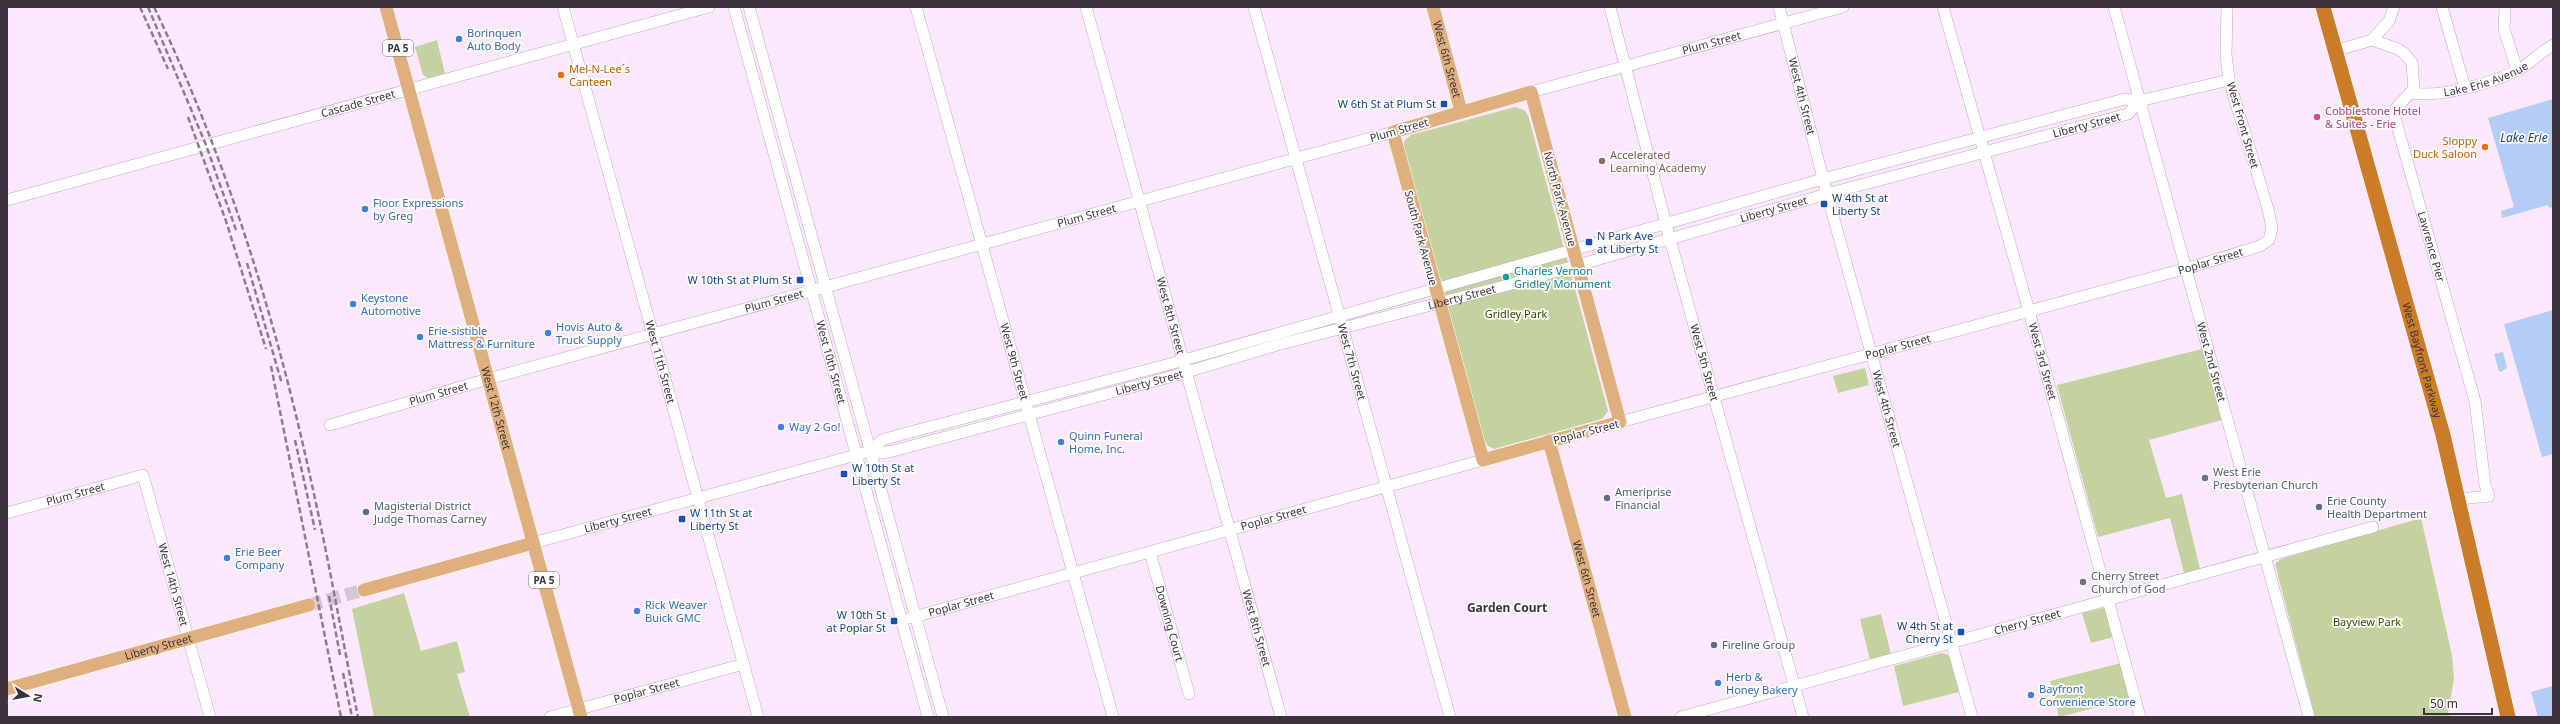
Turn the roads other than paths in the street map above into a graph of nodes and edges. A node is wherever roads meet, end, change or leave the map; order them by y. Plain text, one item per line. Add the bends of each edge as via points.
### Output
1 (386, 7) edge
2 (563, 7) edge
3 (709, 7) edge
4 (734, 7) edge
5 (749, 7) edge
6 (916, 7) edge
7 (1086, 7) edge
8 (1254, 7) edge
9 (1433, 7) edge
10 (1610, 7) edge
11 (1779, 7) edge
12 (1843, 7) edge
13 (1942, 7) edge
14 (2114, 7) edge
15 (2227, 7) edge
16 (2323, 7) edge
17 (2394, 7) edge
18 (2442, 7) edge
19 (2505, 7) edge
20 (1783, 23) junction
21 (2372, 40) junction
22 (573, 44) junction
23 (2553, 46) edge
24 (2336, 51) junction
25 (1626, 67) junction
26 (2517, 70) junction
27 (2229, 80) junction
28 (2465, 88) junction
29 (409, 90) junction
30 (1531, 92) junction
31 (2412, 93) junction
32 (2139, 101) junction
33 (1461, 111) junction
34 (1393, 132) junction
35 (1979, 139) junction
36 (786, 143) junction
37 (772, 147) junction
38 (1983, 152) junction
39 (1295, 158) junction
40 (1823, 179) junction
41 (1827, 194) junction
42 (7, 200) edge
43 (1139, 200) junction
44 (1666, 224) junction
45 (1670, 238) junction
46 (2269, 240) joint
47 (982, 244) junction
48 (1574, 251) junction
49 (1578, 265) junction
50 (2186, 268) junction
51 (826, 287) junction
52 (1435, 290) junction
53 (811, 291) junction
54 (1439, 303) junction
55 (2029, 311) junction
56 (1339, 316) junction
57 (1343, 329) junction
58 (653, 334) junction
59 (1872, 354) junction
60 (1183, 360) junction
61 (1185, 373) junction
62 (488, 379) junction
63 (1716, 397) junction
64 (1024, 402) junction
65 (1028, 414) junction
66 (1620, 422) junction
67 (330, 425) dead end
68 (1549, 441) junction
69 (872, 451) junction
70 (856, 455) junction
71 (1483, 460) junction
72 (143, 475) joint
73 (1387, 487) junction
74 (698, 497) junction
75 (2460, 499) junction
76 (7, 513) edge
77 (2373, 527) dead end
78 (1229, 531) junction
79 (534, 543) junction
80 (1150, 552) junction
81 (2265, 557) junction
82 (1073, 574) junction
83 (364, 590) tunnel mouth
84 (2108, 600) junction
85 (309, 605) tunnel mouth
86 (916, 616) junction
87 (901, 620) junction
88 (188, 639) junction
89 (1952, 643) junction
90 (744, 664) junction
91 (1795, 686) junction
92 (7, 689) edge
93 (1189, 694) dead end
94 (580, 713) edge
95 (210, 717) edge
96 (550, 717) edge
97 (758, 717) edge
98 (928, 717) edge
99 (943, 717) edge
100 (1113, 717) edge
101 (1281, 717) edge
102 (1450, 717) edge
103 (1625, 717) edge
104 (1681, 717) edge
105 (1803, 717) edge
106 (1972, 717) edge
107 (2140, 717) edge
108 (2309, 717) edge
109 (2508, 717) edge

1 - 29 main road, West 12th Street / PA 5
2 - 22 street, West 11th Street
3 - 22 street, Cascade Street
4 - 37 street, West 10th Street
5 - 36 street, West 10th Street
6 - 47 street, West 9th Street
7 - 43 street, West 8th Street
8 - 39 street, West 7th Street
9 - 33 main road, West 6th Street
10 - 25 street, West 5th Street
11 - 20 street, West 4th Street
12 - 20 street, Plum Street
13 - 35 street, West 3rd Street
14 - 32 street, West 2nd Street
15 - 27 street, West Front Street via 2226,55
16 - 24 highway, West Bayfront Parkway
17 - 21 street via 2389,21
18 - 28 street
19 - 26 street via 2504,29
20 - 25 street, Plum Street
20 - 40 street, West 4th Street
21 - 24 street
21 - 31 street via 2398,49 2409,58 2415,77
22 - 29 street, Cascade Street
22 - 58 street, West 11th Street
23 - 26 street, Lake Erie Avenue
24 - 75 highway, West Bayfront Parkway
25 - 30 street, Plum Street
25 - 44 street, West 5th Street
26 - 28 street, Lake Erie Avenue
27 - 32 street, Liberty Street
27 - 46 street, West Front Street via 2268,209 2272,228
28 - 31 street, Lake Erie Avenue via 2435,96
29 - 42 street, Cascade Street
29 - 62 main road, West 12th Street / PA 5
30 - 33 main road, Plum Street
30 - 48 main road, North Park Avenue
31 - 75 street, Lawrence Pier via 2396,108 2395,118 2475,401 2485,485 2489,496
32 - 35 street, Liberty Street via 2125,99
32 - 38 street, Liberty Street via 2128,114
32 - 50 street, West 2nd Street
33 - 34 main road, Plum Street
34 - 39 street, Plum Street
34 - 52 main road, South Park Avenue
35 - 38 street, West 3rd Street
35 - 40 street, Liberty Street
36 - 37 street
36 - 51 street, West 10th Street
37 - 53 street, West 10th Street
38 - 41 street, Liberty Street
38 - 55 street, West 3rd Street
39 - 43 street, Plum Street
39 - 56 street, West 7th Street
40 - 41 street, West 4th Street
40 - 44 street, Liberty Street
41 - 45 street, Liberty Street
41 - 59 street, West 4th Street
43 - 47 street, Plum Street
43 - 60 street, West 8th Street
44 - 45 street, West 5th Street
44 - 48 street, Liberty Street
45 - 49 street, Liberty Street
45 - 63 street, West 5th Street
46 - 50 street, Poplar Street via 2260,246
47 - 51 street, Plum Street
47 - 64 street, West 9th Street
48 - 49 main road, North Park Avenue
48 - 52 street, Liberty Street
49 - 54 street, Liberty Street
49 - 66 main road, North Park Avenue
50 - 55 street, Poplar Street
50 - 81 street, West 2nd Street
51 - 53 street, Plum Street
51 - 69 street, West 10th Street
52 - 54 main road, South Park Avenue
52 - 56 street, Liberty Street
53 - 58 street, Plum Street
53 - 70 street, West 10th Street
54 - 57 street, Liberty Street
54 - 71 main road, South Park Avenue
55 - 59 street, Poplar Street
55 - 84 street, West 3rd Street
56 - 57 street, West 7th Street
56 - 60 street, Liberty Street
57 - 61 street, Liberty Street via 1277,345
57 - 73 street, West 7th Street
58 - 62 street, Plum Street
58 - 74 street, West 11th Street
59 - 63 street, Poplar Street
59 - 89 street, West 4th Street
60 - 61 street, West 8th Street
60 - 64 street, Liberty Street
61 - 65 street, Liberty Street
61 - 78 street, West 8th Street
62 - 67 street, Plum Street
62 - 79 main road, West 12th Street / PA 5
63 - 66 street, Poplar Street
63 - 91 street, West 5th Street
64 - 65 street, West 9th Street
64 - 69 street, Liberty Street via 882,440
65 - 69 street, Liberty Street via 893,451
65 - 82 street, West 9th Street
66 - 68 main road, Poplar Street
68 - 71 main road, Poplar Street
68 - 103 main road, West 6th Street
69 - 70 street, Liberty Street
69 - 86 street, West 10th Street
70 - 74 street, Liberty Street
70 - 87 street, West 10th Street
71 - 73 street, Poplar Street
72 - 76 street, Plum Street
72 - 88 street, West 14th Street
73 - 78 street, Poplar Street
73 - 102 street, West 7th Street
74 - 79 street, Liberty Street
74 - 90 street, West 11th Street
75 - 109 highway, West Bayfront Parkway
77 - 81 street, Cherry Street
78 - 80 street, Poplar Street
78 - 101 street, West 8th Street
79 - 83 main road, Liberty Street
79 - 94 main road, West 12th Street / PA 5
80 - 82 street, Poplar Street
80 - 93 street, Downing Court
81 - 84 street, Cherry Street
81 - 108 street, West 2nd Street
82 - 86 street, Poplar Street
82 - 100 street, West 9th Street
84 - 89 street, Cherry Street
84 - 107 street, West 3rd Street
85 - 88 main road, Liberty Street
86 - 87 street, Poplar Street
86 - 99 street, West 10th Street
87 - 98 street, West 10th Street
88 - 92 main road, Liberty Street
88 - 95 street, West 14th Street
89 - 91 street, Cherry Street
89 - 106 street, West 4th Street
90 - 94 street, Poplar Street
90 - 97 street, West 11th Street
91 - 104 street, Cherry Street
91 - 105 street, West 5th Street
94 - 96 street, Poplar Street

